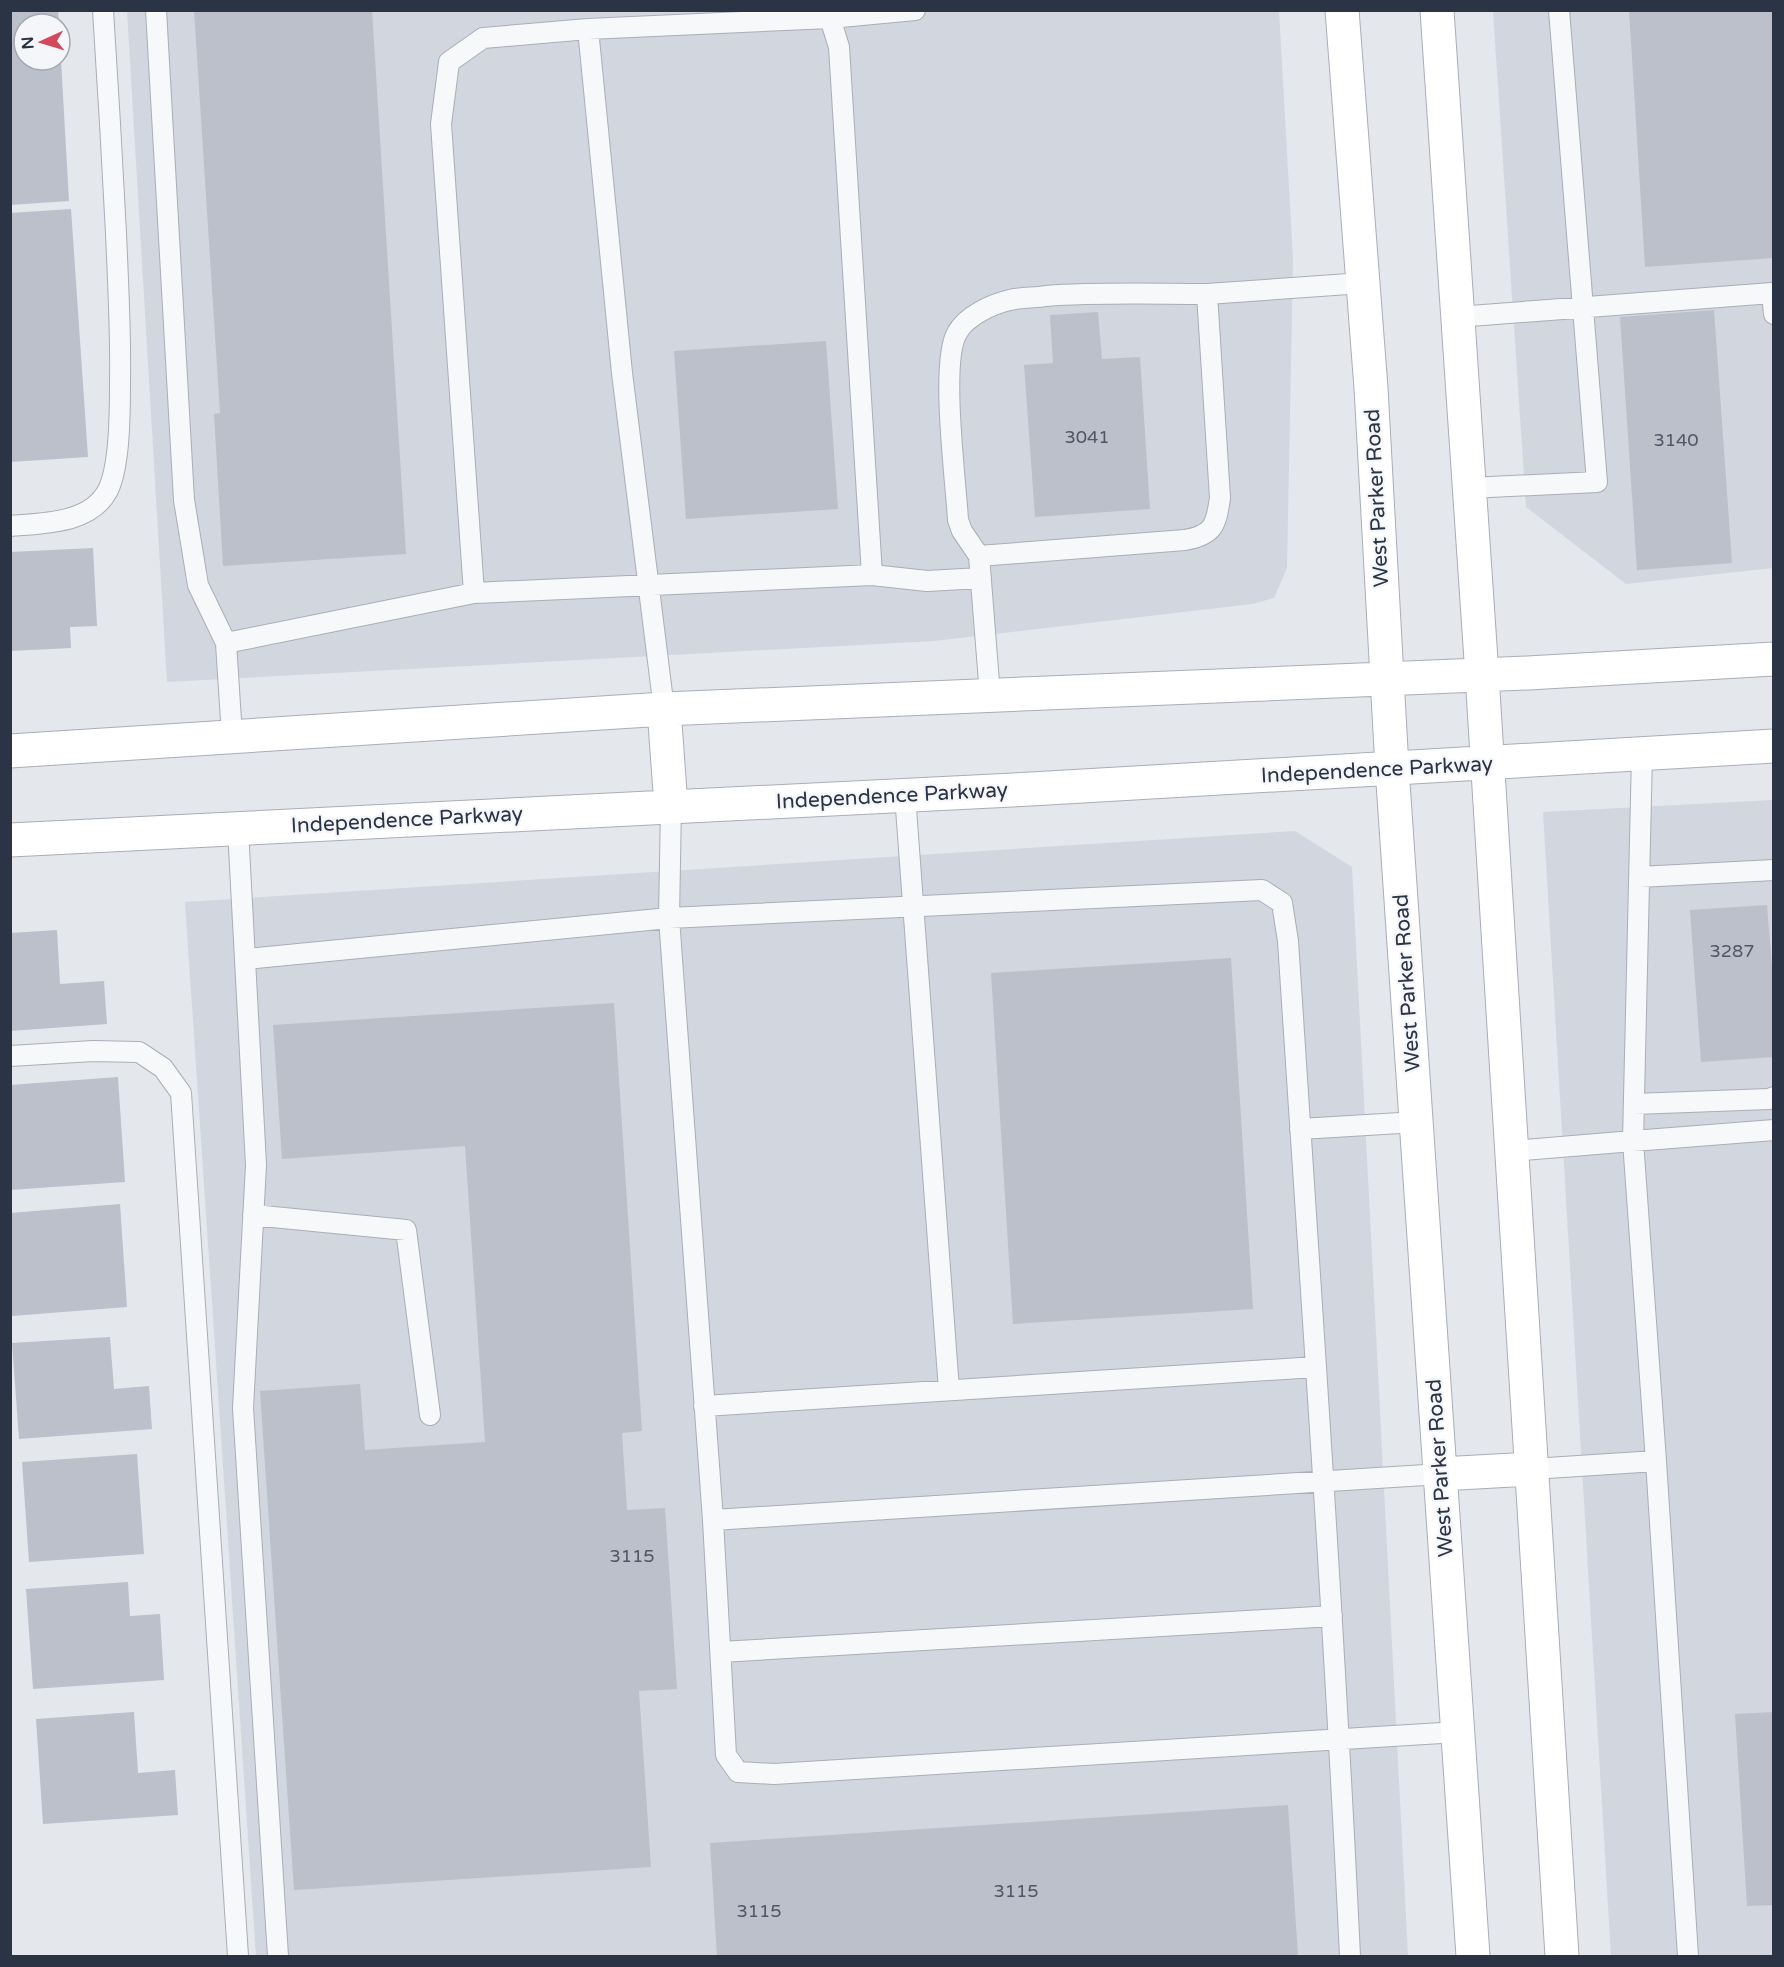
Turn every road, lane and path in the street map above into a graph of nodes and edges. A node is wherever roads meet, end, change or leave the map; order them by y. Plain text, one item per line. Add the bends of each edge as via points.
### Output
1 (103, 10) edge
2 (156, 10) edge
3 (915, 10) edge
4 (1342, 10) edge
5 (1437, 10) edge
6 (1559, 10) edge
7 (830, 18) junction
8 (588, 29) junction
9 (1363, 283) junction
10 (1207, 294) junction
11 (1583, 307) junction
12 (1773, 314) edge
13 (1457, 317) junction
14 (1468, 488) junction
15 (10, 526) edge
16 (979, 556) junction
17 (872, 575) junction
18 (981, 578) junction
19 (649, 584) junction
20 (474, 594) junction
21 (226, 644) junction
22 (1773, 659) edge
23 (1482, 675) junction
24 (1388, 678) junction
25 (990, 695) junction
26 (664, 709) junction
27 (232, 736) junction
28 (1773, 746) edge
29 (10, 751) edge
30 (1642, 754) junction
31 (1486, 764) junction
32 (1392, 768) junction
33 (905, 795) junction
34 (671, 806) junction
35 (238, 829) junction
36 (10, 840) edge
37 (1773, 870) edge
38 (1639, 877) junction
39 (913, 907) junction
40 (669, 918) junction
41 (246, 959) junction
42 (10, 1056) edge
43 (1773, 1097) edge
44 (1634, 1104) junction
45 (1417, 1122) junction
46 (1300, 1129) junction
47 (1773, 1130) edge
48 (1633, 1141) junction
49 (1511, 1151) junction
50 (253, 1215) junction
51 (1316, 1367) junction
52 (949, 1390) junction
53 (704, 1406) junction
54 (430, 1415) dead end
55 (1656, 1461) junction
56 (1532, 1469) junction
57 (1441, 1474) junction
58 (1323, 1482) junction
59 (713, 1520) junction
60 (1332, 1616) junction
61 (721, 1652) junction
62 (1458, 1732) junction
63 (1339, 1738) junction
64 (238, 1956) edge
65 (278, 1956) edge
66 (1350, 1956) edge
67 (1473, 1956) edge
68 (1562, 1956) edge
69 (1688, 1956) edge

1 - 15 lane via 121,342 116,461 108,490 97,504 78,517
2 - 21 lane via 184,500 198,585
3 - 7 lane
4 - 9 main road, West Parker Road
5 - 13 main road
6 - 11 lane
7 - 8 lane
7 - 17 lane via 839,47
8 - 19 lane via 622,373
8 - 20 lane via 483,38 449,63 441,124
9 - 10 lane
9 - 24 main road, West Parker Road
10 - 16 lane via 1220,498 1212,528 1203,537 1185,540
10 - 16 lane via 1068,294 1010,300 972,317 957,333 948,378 958,520
11 - 12 lane via 1772,293
11 - 13 lane
11 - 14 lane via 1597,482
13 - 14 main road
14 - 23 main road
16 - 18 lane
17 - 18 lane via 927,581
17 - 19 lane
18 - 25 lane
19 - 20 lane
19 - 26 lane
20 - 21 lane
21 - 27 lane
22 - 23 main road
23 - 24 main road
23 - 31 main road
24 - 25 main road
24 - 32 main road, West Parker Road
25 - 26 main road
26 - 27 main road
26 - 34 main road
27 - 29 main road
28 - 30 main road, Independence Parkway
30 - 31 main road, Independence Parkway
30 - 38 lane
31 - 32 main road, Independence Parkway
31 - 49 main road
32 - 33 main road, Independence Parkway
32 - 45 main road, West Parker Road
33 - 34 main road, Independence Parkway
33 - 39 lane
34 - 35 main road, Independence Parkway
34 - 40 lane
35 - 36 main road, Independence Parkway
35 - 41 lane
37 - 38 lane
38 - 44 lane
39 - 40 lane
39 - 46 lane via 1262,890 1282,903
39 - 52 lane
40 - 41 lane
40 - 53 lane
41 - 50 lane via 256,1165
42 - 64 lane via 139,1052 163,1068 181,1093
43 - 44 lane
44 - 48 lane
45 - 46 lane
45 - 57 main road, West Parker Road
46 - 51 lane
47 - 48 lane
48 - 49 lane
48 - 55 lane
49 - 56 main road
50 - 54 lane via 406,1230
50 - 65 lane via 243,1408
51 - 52 lane
51 - 58 lane
52 - 53 lane
53 - 59 lane
55 - 56 lane
55 - 69 lane
56 - 57 main road
56 - 68 main road
57 - 58 lane
57 - 62 main road, West Parker Road
58 - 59 lane
58 - 60 lane
59 - 61 lane
60 - 61 lane
60 - 63 lane
61 - 63 lane via 726,1755 738,1772 774,1774
62 - 63 lane
62 - 67 main road, West Parker Road
63 - 66 lane

